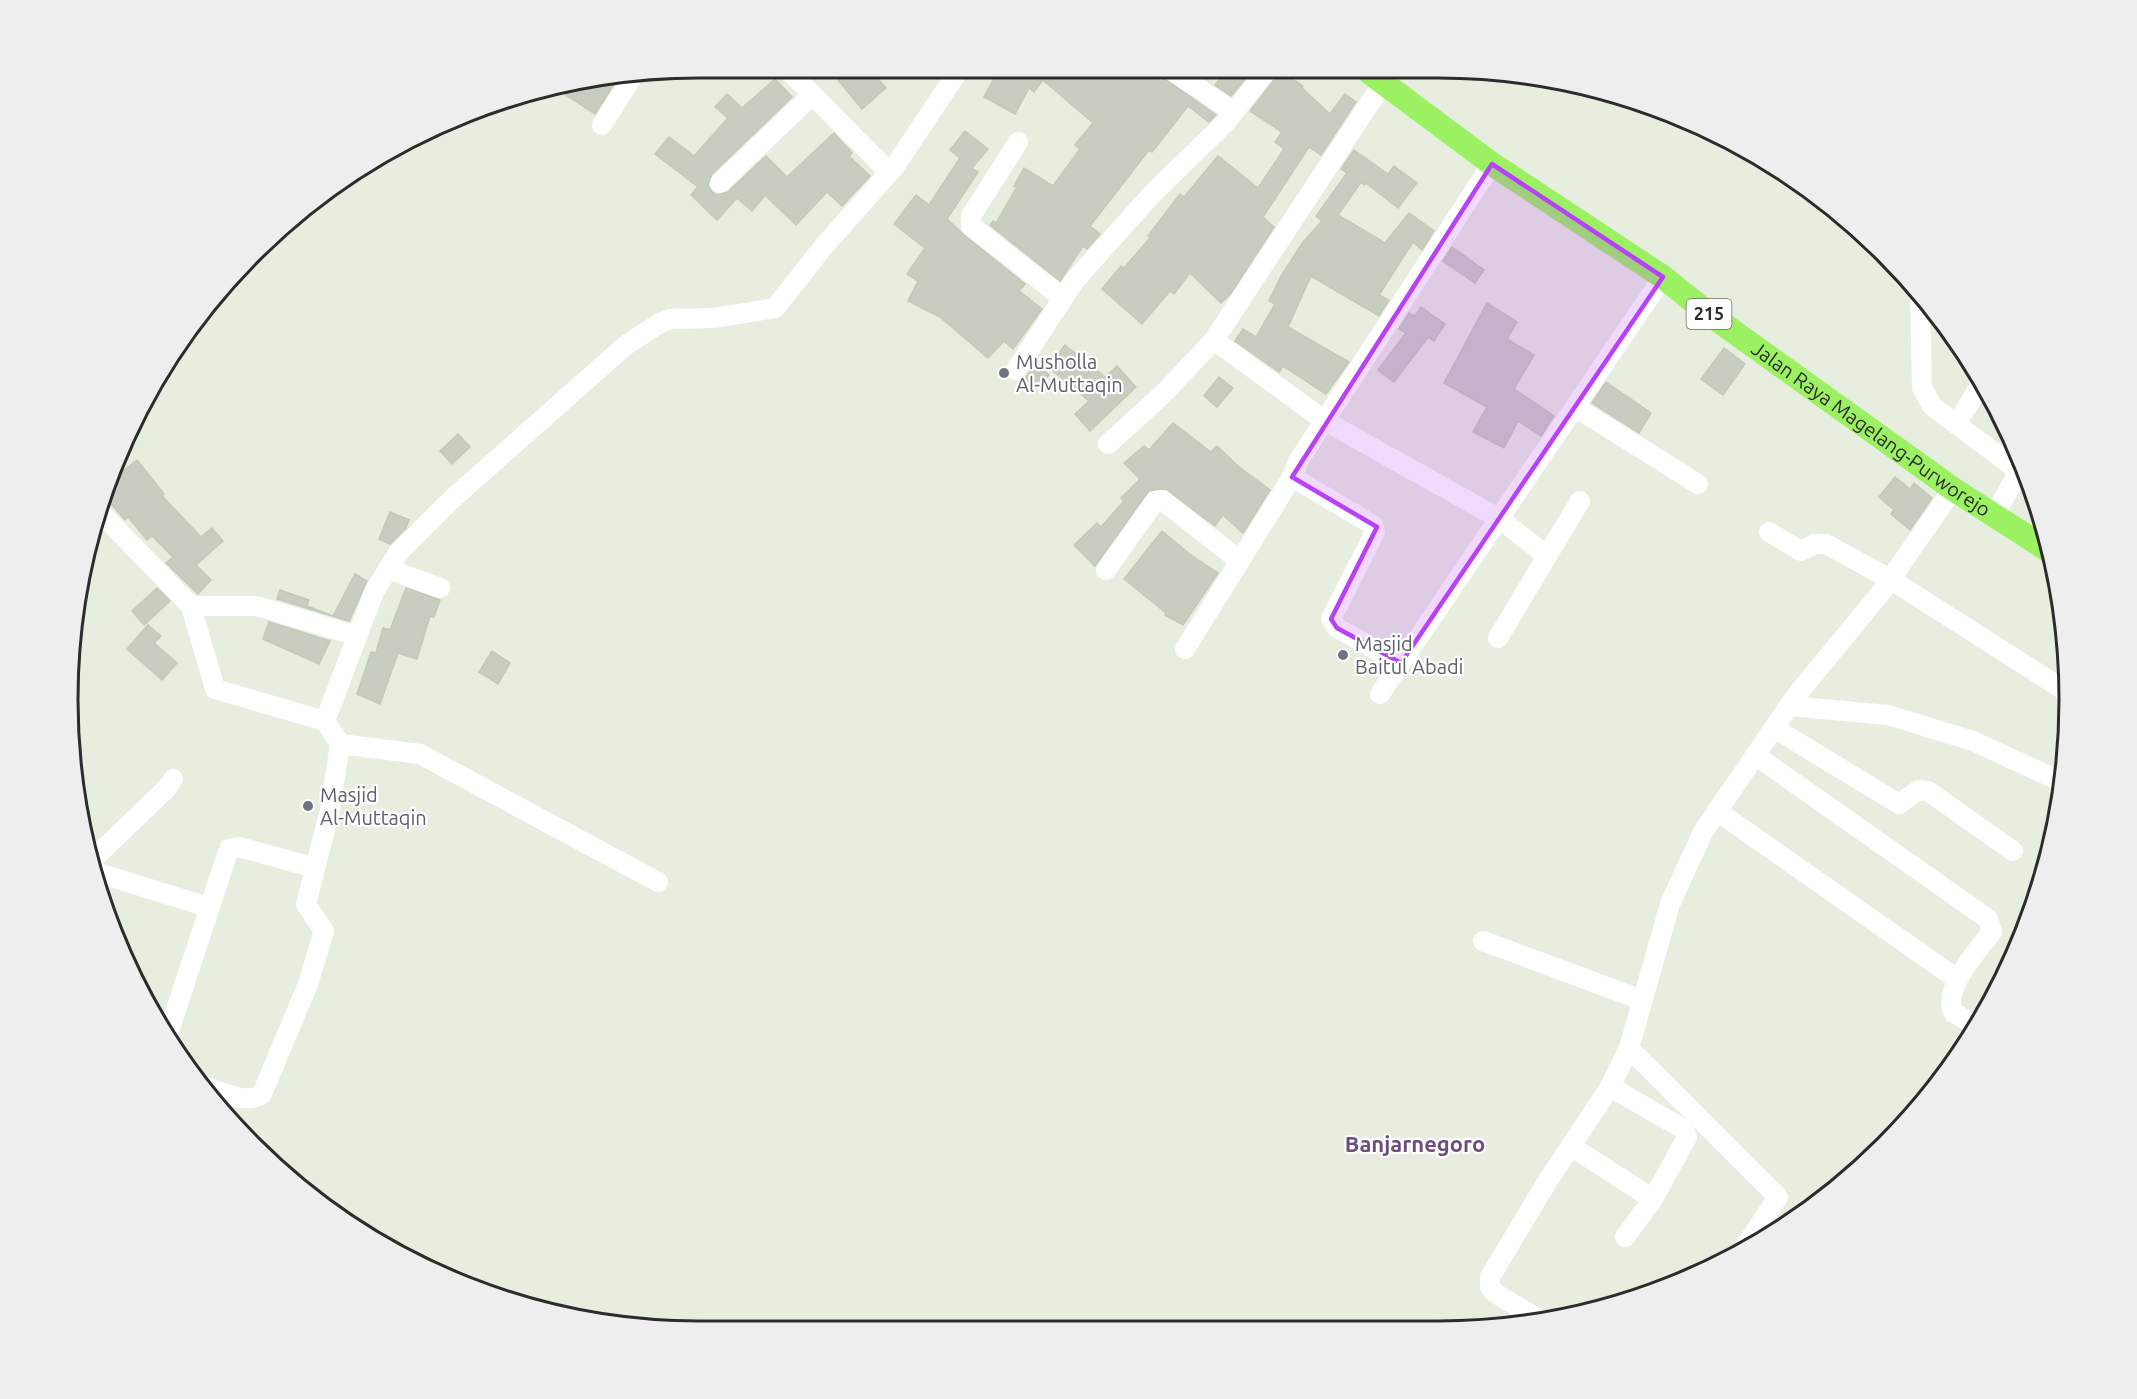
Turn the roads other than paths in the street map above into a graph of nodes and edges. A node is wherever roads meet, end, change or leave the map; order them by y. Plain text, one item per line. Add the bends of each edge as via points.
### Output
1 (796, 78) edge
2 (948, 78) edge
3 (1183, 78) edge
4 (1261, 78) edge
5 (1377, 78) edge
6 (629, 82) edge
7 (812, 95) junction
8 (1234, 112) junction
9 (602, 125) dead end
10 (1018, 142) dead end
11 (1492, 164) junction
12 (889, 172) junction
13 (720, 183) dead end
14 (1663, 277) junction
15 (1063, 298) junction
16 (1922, 310) edge
17 (1214, 340) junction
18 (1016, 370) dead end
19 (1977, 391) edge
20 (1575, 407) junction
21 (1325, 422) junction
22 (1956, 424) junction
23 (1108, 444) dead end
24 (2012, 463) edge
25 (2017, 474) edge
26 (1292, 477) junction
27 (1698, 484) dead end
28 (1953, 489) junction
29 (1580, 501) dead end
30 (1994, 516) junction
31 (106, 518) edge
32 (1500, 519) junction
33 (1769, 532) dead end
34 (2039, 545) edge
35 (1547, 556) junction
36 (1240, 561) junction
37 (388, 569) junction
38 (1106, 570) dead end
39 (1890, 579) junction
40 (440, 588) dead end
41 (191, 606) junction
42 (357, 636) junction
43 (1498, 638) dead end
44 (1185, 650) dead end
45 (1401, 663) junction
46 (2059, 687) edge
47 (1380, 694) dead end
48 (1789, 706) junction
49 (325, 721) junction
50 (1774, 728) junction
51 (340, 744) junction
52 (1755, 755) junction
53 (2054, 778) edge
54 (173, 779) dead end
55 (1717, 811) junction
56 (2013, 851) dead end
57 (98, 855) edge
58 (315, 868) junction
59 (103, 875) edge
60 (658, 882) dead end
61 (208, 907) junction
62 (1483, 941) dead end
63 (1958, 979) junction
64 (1642, 1000) junction
65 (1969, 1021) edge
66 (171, 1025) edge
67 (1629, 1048) junction
68 (1610, 1087) junction
69 (216, 1090) edge
70 (1572, 1147) junction
71 (1653, 1199) junction
72 (1754, 1234) edge
73 (1625, 1237) dead end
74 (1530, 1314) edge

1 - 7 street
2 - 12 street
3 - 8 street
4 - 8 street
5 - 11 main road, Jalan Raya Magelang-Purworejo / 215
5 - 17 street
6 - 9 street
7 - 12 street
7 - 13 street
8 - 15 street via 1153,194
10 - 15 street via 971,216 971,226
11 - 14 main road, Jalan Raya Magelang-Purworejo / 215
11 - 21 street
12 - 37 street via 775,308 714,318 670,319 626,345 451,500 398,553
14 - 20 street
14 - 28 main road, Jalan Raya Magelang-Purworejo / 215
15 - 18 street
16 - 22 street via 1922,387 1932,406
17 - 21 street
17 - 23 street via 1162,396
19 - 22 street
20 - 27 street
20 - 32 street
21 - 26 street
21 - 32 street
22 - 24 street
25 - 30 street
26 - 36 street
26 - 45 street via 1373,525 1375,532 1331,619 1337,628
28 - 30 main road, Jalan Raya Magelang-Purworejo / 215
28 - 39 street
29 - 35 street
30 - 34 main road, Jalan Raya Magelang-Purworejo / 215
31 - 41 street
32 - 35 street
32 - 45 street
33 - 39 street via 1801,551 1826,544
35 - 43 street
36 - 38 street via 1159,500
36 - 44 street
37 - 40 street
37 - 42 street via 374,592
39 - 46 street
39 - 48 street
41 - 42 street via 257,606
41 - 49 street via 215,689
42 - 49 street
45 - 47 street
48 - 50 street
48 - 53 street via 1888,715 1973,741
49 - 51 street
50 - 52 street
50 - 56 street via 1899,804 1919,790 1928,790
51 - 58 street via 330,810
51 - 60 street via 420,754
52 - 55 street
52 - 63 street via 1988,920 1992,932
54 - 57 street
55 - 63 street
55 - 64 street via 1703,832 1670,904
58 - 61 street via 232,847
58 - 69 street via 306,904 324,931 308,984 262,1094 248,1099
59 - 61 street
61 - 66 street
62 - 64 street
63 - 65 street via 1951,1008
64 - 67 street
67 - 68 street
67 - 72 street via 1778,1197
68 - 70 street
68 - 71 street via 1682,1128 1687,1137
70 - 71 street
70 - 74 street via 1489,1282 1495,1293
71 - 73 street

